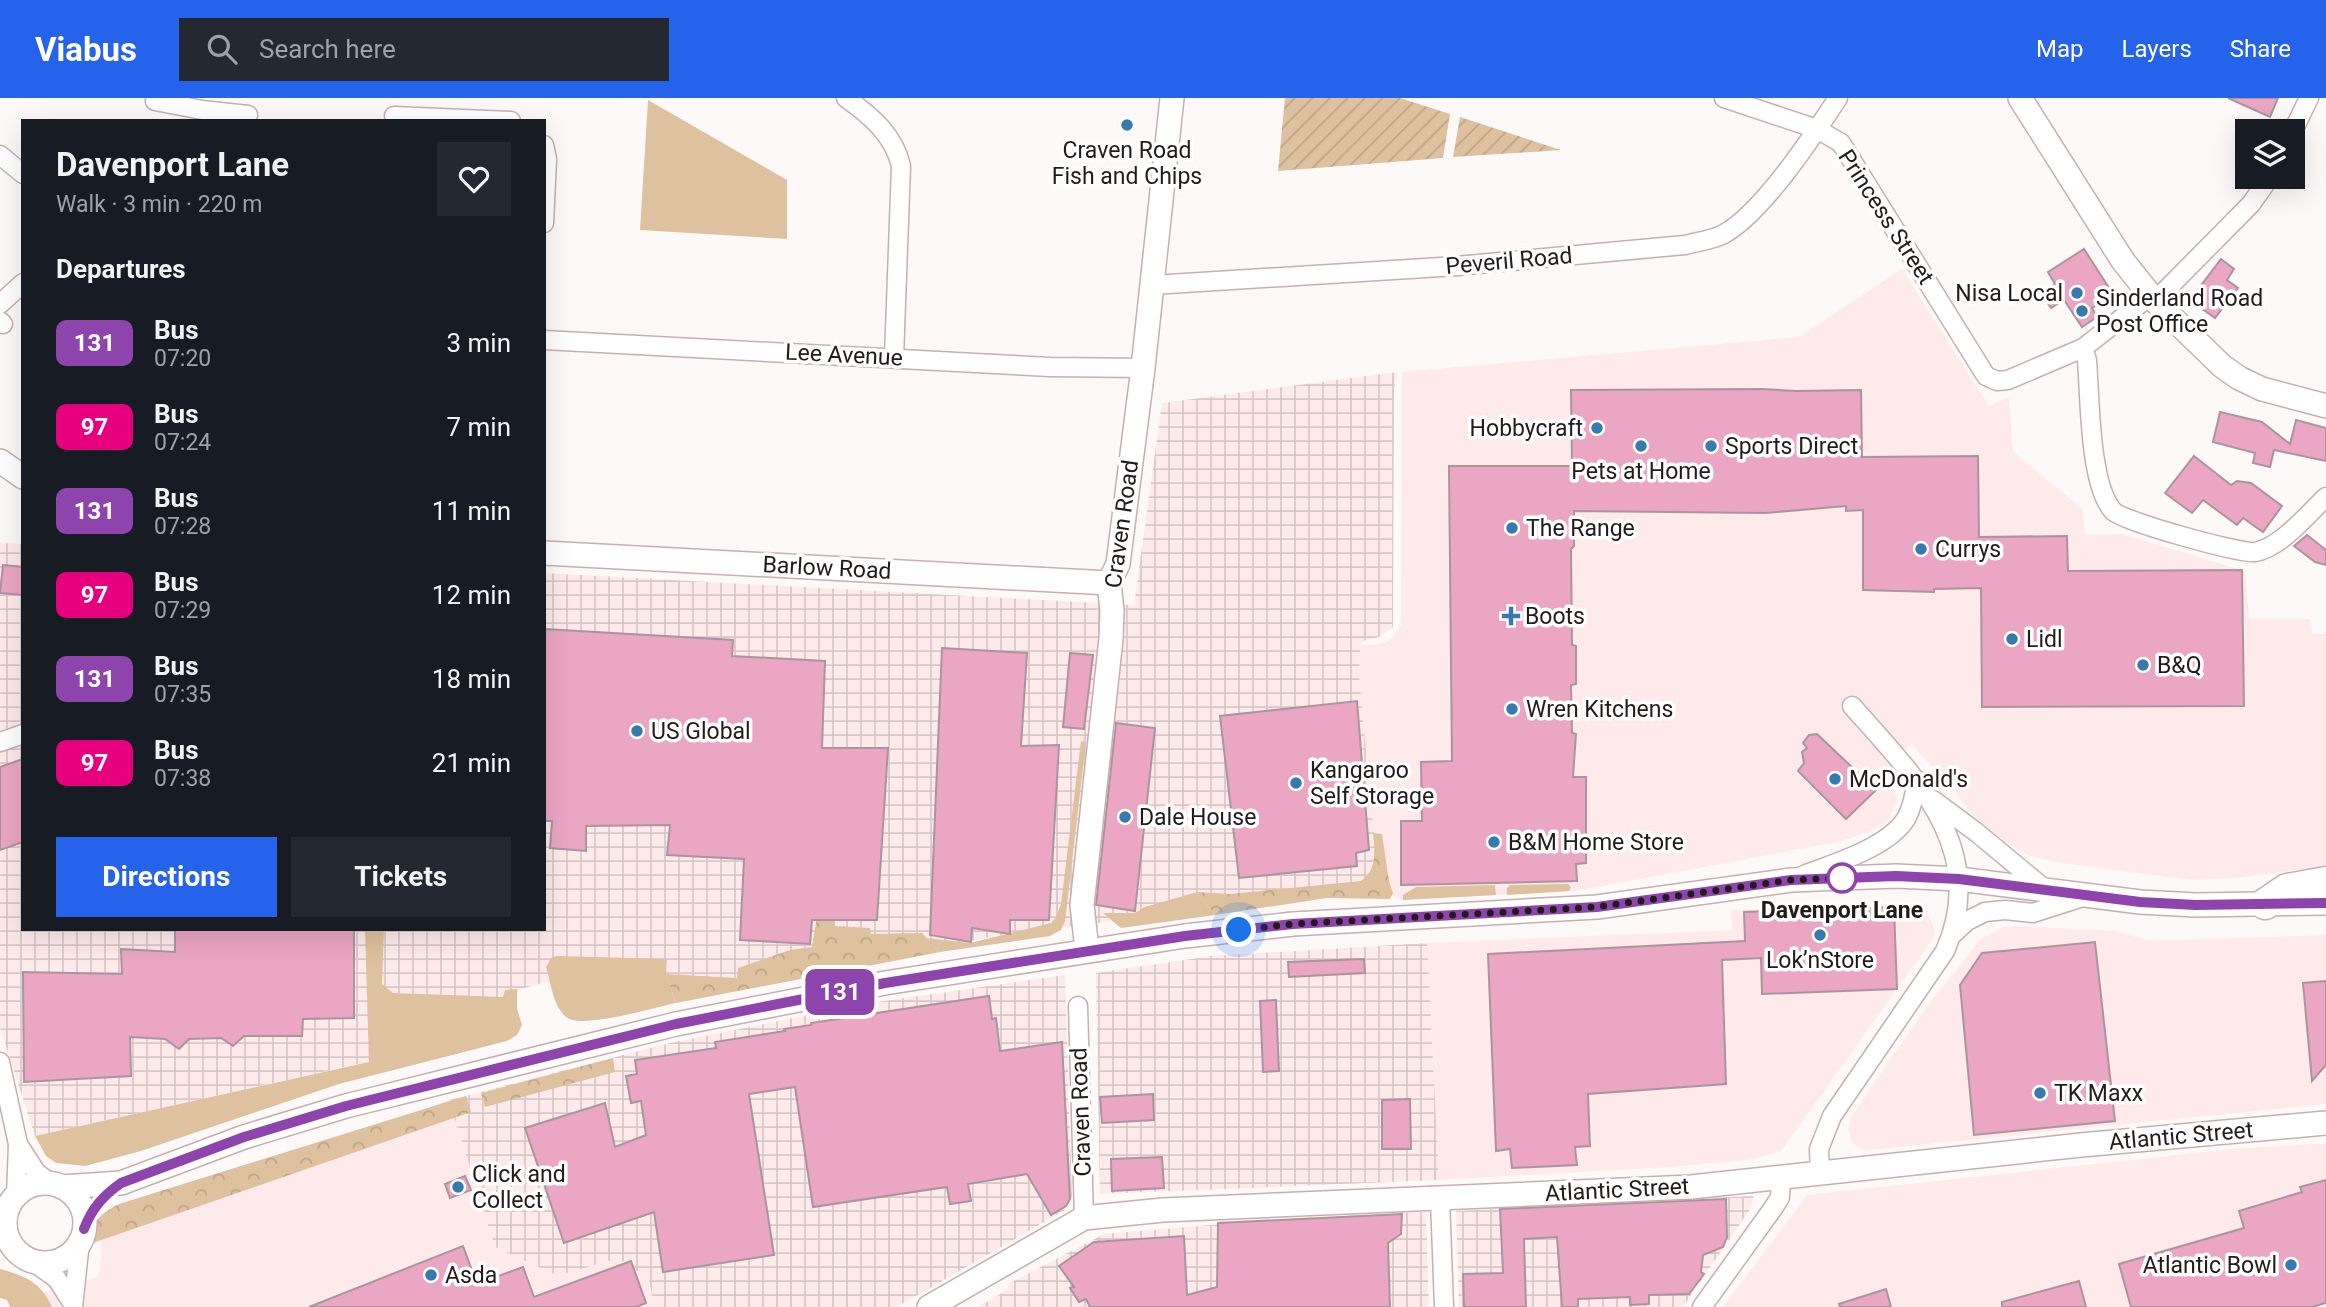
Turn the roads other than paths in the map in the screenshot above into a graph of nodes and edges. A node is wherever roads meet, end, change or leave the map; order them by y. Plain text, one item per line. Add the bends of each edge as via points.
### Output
1 (846, 98) edge
2 (1172, 98) edge
3 (1724, 98) edge
4 (1838, 98) edge
5 (2020, 98) edge
6 (2309, 98) edge
7 (155, 102) dead end
8 (200, 115) edge
9 (248, 115) dead end
10 (394, 116) dead end
11 (464, 119) edge
12 (2299, 119) edge
13 (1817, 129) junction
14 (546, 154) edge
15 (0, 155) edge
16 (21, 172) edge
17 (546, 180) edge
18 (2262, 189) edge
19 (21, 285) edge
20 (1152, 285) junction
21 (2153, 299) junction
22 (0, 304) edge
23 (546, 340) edge
24 (2083, 348) junction
25 (894, 358) junction
26 (1143, 368) junction
27 (2326, 406) edge
28 (0, 461) edge
29 (21, 476) edge
30 (2326, 497) edge
31 (546, 553) edge
32 (1110, 583) junction
33 (1852, 706) dead end
34 (21, 735) edge
35 (0, 742) edge
36 (1917, 780) junction
37 (1928, 796) junction
38 (1959, 879) junction
39 (1791, 880) junction
40 (2326, 882) edge
41 (2046, 890) junction
42 (2090, 895) junction
43 (2326, 903) edge
44 (2264, 904) junction
45 (1952, 934) junction
46 (1087, 950) junction
47 (1078, 1006) dead end
48 (0, 1062) edge
49 (2326, 1123) edge
50 (18, 1144) junction
51 (1820, 1174) junction
52 (1781, 1178) junction
53 (121, 1183) junction
54 (56, 1185) junction
55 (1440, 1199) junction
56 (8, 1206) edge
57 (1084, 1217) junction
58 (82, 1235) junction
59 (18, 1255) edge
60 (73, 1306) edge
61 (929, 1307) edge
62 (1444, 1307) edge
63 (1702, 1307) edge

1 - 25 street via 881,127 896,148 901,166
2 - 20 street, Craven Road
3 - 13 street, Princess Street
4 - 13 street, Peveril Road
5 - 21 street via 2123,261
6 - 12 street
7 - 8 street
8 - 9 street
10 - 11 street
13 - 20 street, Peveril Road via 1751,215 1721,235 1685,245 1457,266
13 - 24 street, Princess Street via 1840,143 1986,376 2008,380
14 - 17 street
15 - 16 street
18 - 21 street
19 - 22 street
20 - 26 street, Craven Road
21 - 24 street
21 - 27 street via 2239,378 2273,393
23 - 25 street, Lee Avenue
24 - 30 street via 2096,465 2114,512 2171,533 2253,552 2280,540
25 - 26 street, Lee Avenue
26 - 32 street, Craven Road via 1118,564
28 - 29 street
31 - 32 street, Barlow Road
32 - 46 street, Craven Road via 1111,639 1082,905
33 - 36 street
34 - 35 street
36 - 37 street
36 - 39 street via 1911,807 1896,831 1859,854
37 - 38 street via 1950,840
37 - 41 street
38 - 39 street
38 - 41 street
38 - 45 street via 1960,901
39 - 46 street via 1608,906 1293,924
40 - 44 highway via 2287,889
41 - 42 street
42 - 44 street via 2196,905
42 - 45 street via 2033,913 1985,912
43 - 44 street
45 - 51 street via 1920,989 1832,1116 1819,1149
46 - 53 street via 885,983 642,1032 346,1106 244,1137
47 - 57 street, Craven Road
48 - 50 street
49 - 51 street, Atlantic Street
50 - 54 street via 36,1172
50 - 56 street
51 - 52 street, Atlantic Street
52 - 55 street, Atlantic Street
52 - 63 street via 1780,1198
53 - 54 street
53 - 58 street via 91,1211
54 - 56 street via 38,1183 26,1188
54 - 58 street via 80,1204
55 - 57 street, Atlantic Street
55 - 62 street
56 - 59 street via 6,1232
57 - 61 street, Atlantic Street
58 - 59 street via 71,1253 60,1260 46,1263
58 - 60 street
59 - 60 street via 57,1279

